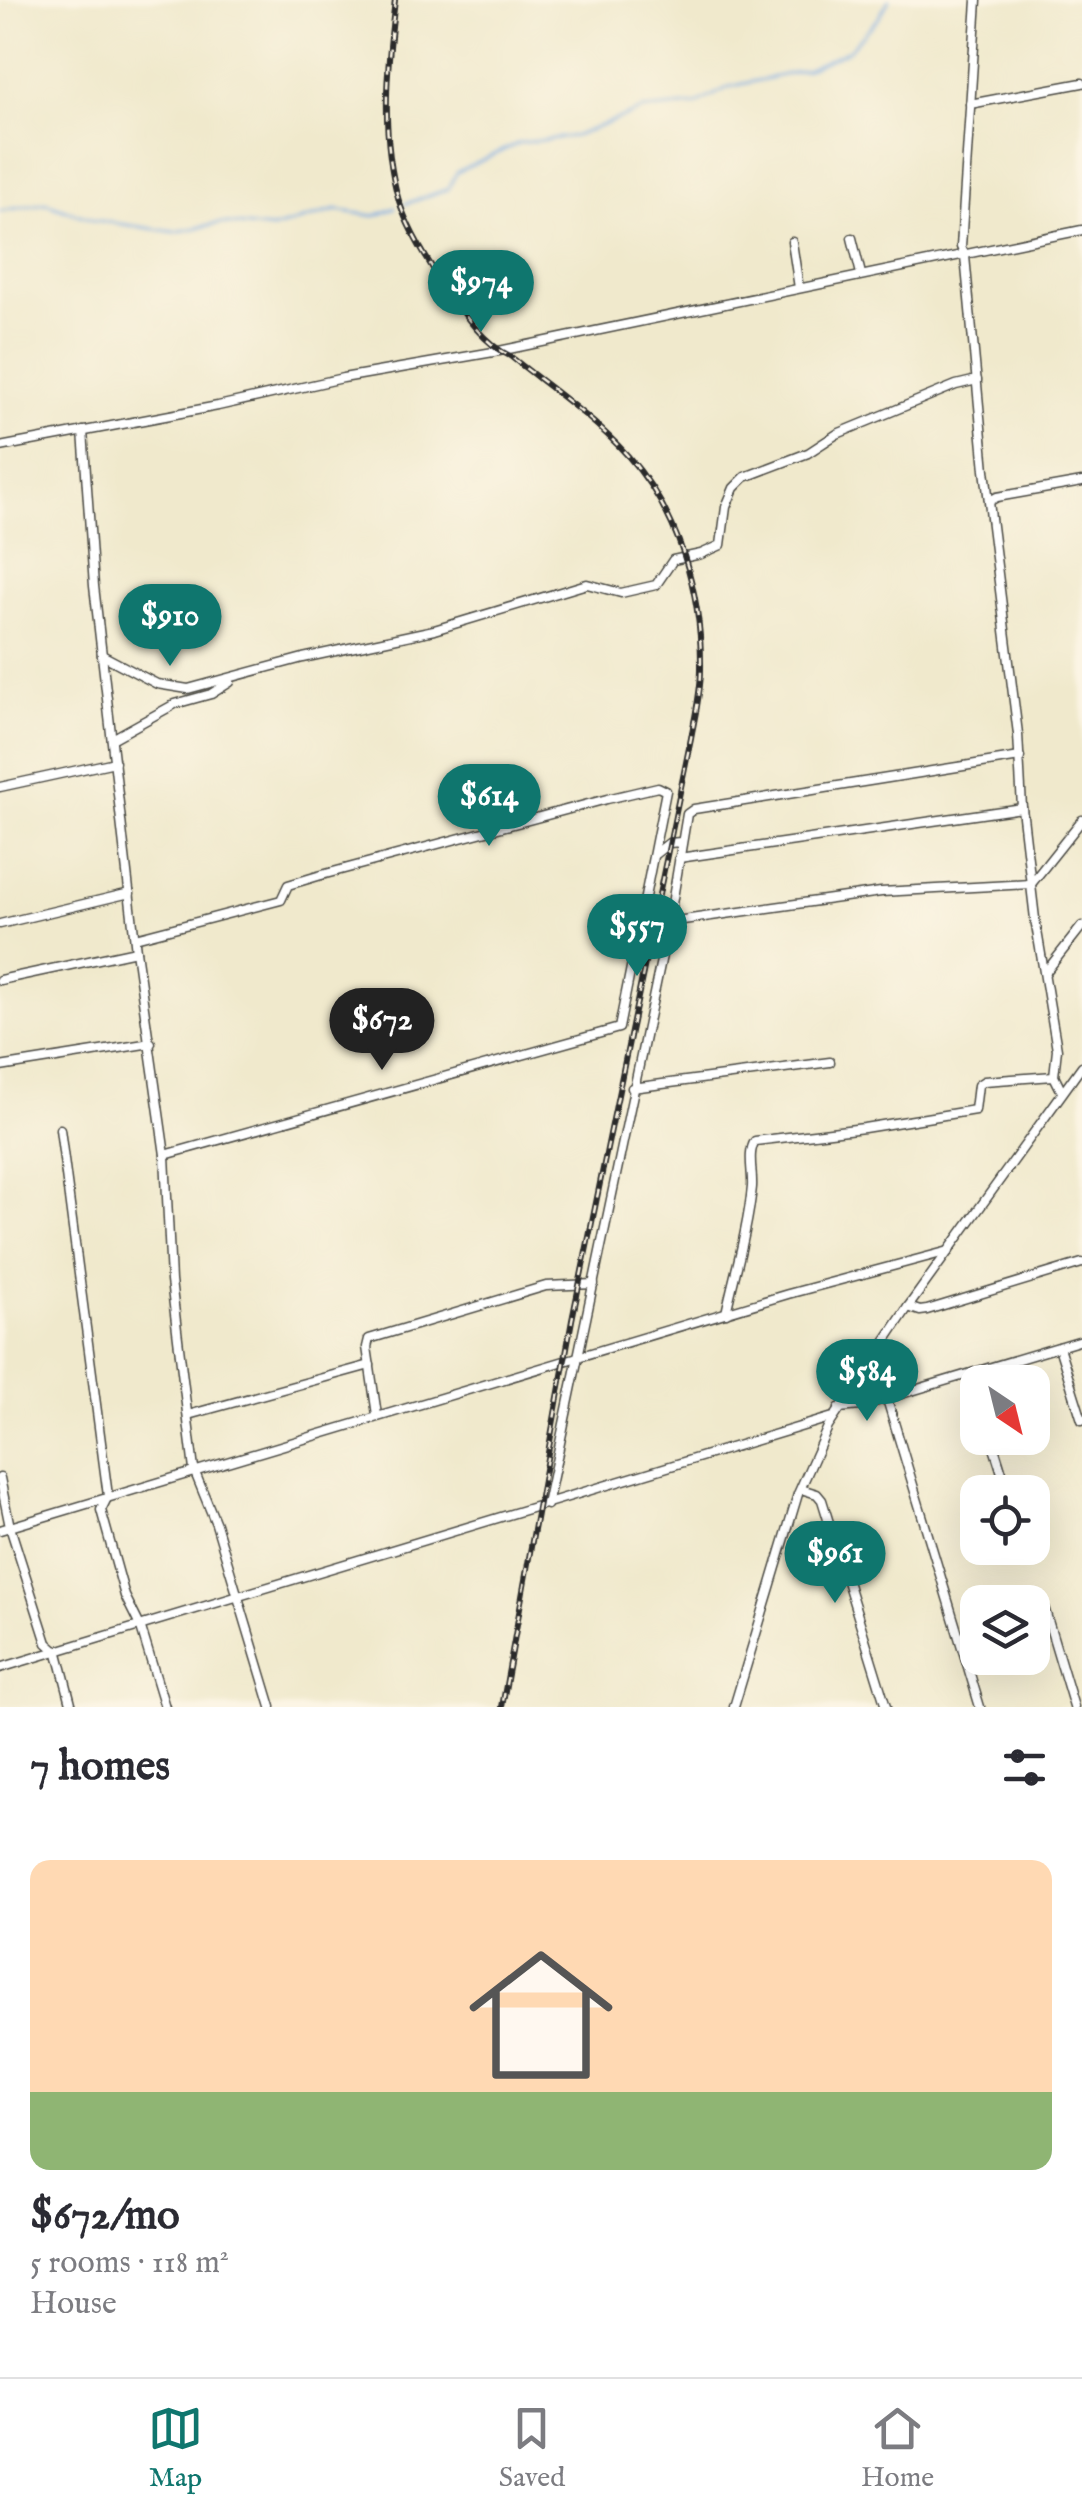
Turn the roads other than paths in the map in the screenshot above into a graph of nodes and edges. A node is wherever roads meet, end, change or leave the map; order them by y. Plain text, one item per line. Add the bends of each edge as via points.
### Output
1 (977, 0) edge
2 (1082, 84) edge
3 (970, 104) junction
4 (1082, 230) edge
5 (852, 238) dead end
6 (792, 242) dead end
7 (965, 256) junction
8 (862, 274) junction
9 (799, 288) junction
10 (977, 380) junction
11 (83, 431) junction
12 (0, 447) edge
13 (1082, 482) edge
14 (990, 501) junction
15 (102, 655) junction
16 (238, 677) junction
17 (112, 739) junction
18 (1020, 757) junction
19 (115, 762) junction
20 (0, 788) edge
21 (1022, 808) junction
22 (1082, 820) edge
23 (682, 842) junction
24 (653, 857) junction
25 (678, 858) junction
26 (1031, 884) junction
27 (130, 893) junction
28 (669, 922) junction
29 (0, 924) edge
30 (1082, 926) edge
31 (135, 938) junction
32 (136, 951) junction
33 (1045, 972) junction
34 (0, 980) edge
35 (150, 1043) junction
36 (830, 1062) dead end
37 (1082, 1066) edge
38 (0, 1067) edge
39 (1054, 1076) junction
40 (632, 1088) junction
41 (1062, 1092) junction
42 (60, 1128) dead end
43 (164, 1155) junction
44 (949, 1251) junction
45 (1082, 1263) edge
46 (594, 1284) junction
47 (908, 1307) junction
48 (726, 1313) junction
49 (1082, 1340) edge
50 (1060, 1347) junction
51 (579, 1356) junction
52 (1000, 1365) edge
53 (370, 1366) junction
54 (960, 1377) edge
55 (886, 1399) junction
56 (839, 1408) junction
57 (188, 1415) junction
58 (377, 1416) junction
59 (834, 1417) junction
60 (1082, 1420) edge
61 (194, 1470) junction
62 (0, 1478) edge
63 (801, 1488) junction
64 (108, 1496) junction
65 (547, 1504) junction
66 (10, 1526) junction
67 (0, 1530) edge
68 (238, 1598) junction
69 (1050, 1627) edge
70 (141, 1628) junction
71 (58, 1653) junction
72 (0, 1668) edge
73 (72, 1707) edge
74 (165, 1707) edge
75 (271, 1707) edge
76 (734, 1707) edge
77 (886, 1707) edge
78 (980, 1707) edge
79 (1074, 1707) edge

1 - 3 street
2 - 3 street
3 - 7 street
4 - 7 street
5 - 8 street
6 - 9 street
7 - 8 street
7 - 10 street
8 - 9 street
9 - 11 street
10 - 14 street
10 - 16 street via 745,477 726,507 721,544 673,560 656,585 621,592 588,584
11 - 12 street
11 - 15 street
13 - 14 street
14 - 18 street
15 - 16 street via 172,688
15 - 17 street
16 - 17 street
17 - 19 street
18 - 21 street
18 - 23 street via 694,808
19 - 20 street
19 - 27 street
21 - 25 street
21 - 26 street
22 - 26 street
23 - 24 street
23 - 25 street
24 - 31 street via 667,795 662,788 318,876 288,886 278,902
24 - 43 street via 615,1031
25 - 28 street
26 - 28 street via 881,892
26 - 33 street
27 - 29 street
27 - 31 street
28 - 40 street
30 - 33 street
31 - 32 street
32 - 34 street
32 - 35 street
33 - 39 street via 1057,1049
35 - 38 street
35 - 43 street
36 - 40 street
37 - 41 street
39 - 41 street
39 - 48 street via 984,1080 975,1110 755,1140
40 - 46 street
41 - 44 street
42 - 64 street
43 - 57 street
44 - 47 street
44 - 48 street
45 - 47 street via 927,1310
46 - 51 street
46 - 53 street via 546,1286 375,1336 367,1342
47 - 56 street
48 - 51 street
49 - 50 street
50 - 52 street
50 - 60 street
51 - 58 street
51 - 65 street
53 - 57 street
53 - 58 street
54 - 55 street
55 - 56 street
55 - 78 street
56 - 59 street
57 - 61 street
58 - 61 street
59 - 63 street
59 - 65 street
61 - 64 street
61 - 68 street
62 - 66 street
63 - 76 street
63 - 77 street via 822,1500
64 - 66 street
64 - 70 street via 100,1510 124,1596
65 - 68 street
66 - 67 street
66 - 71 street via 47,1643
68 - 70 street
68 - 75 street
69 - 79 street
70 - 71 street
70 - 74 street
71 - 72 street
71 - 73 street

